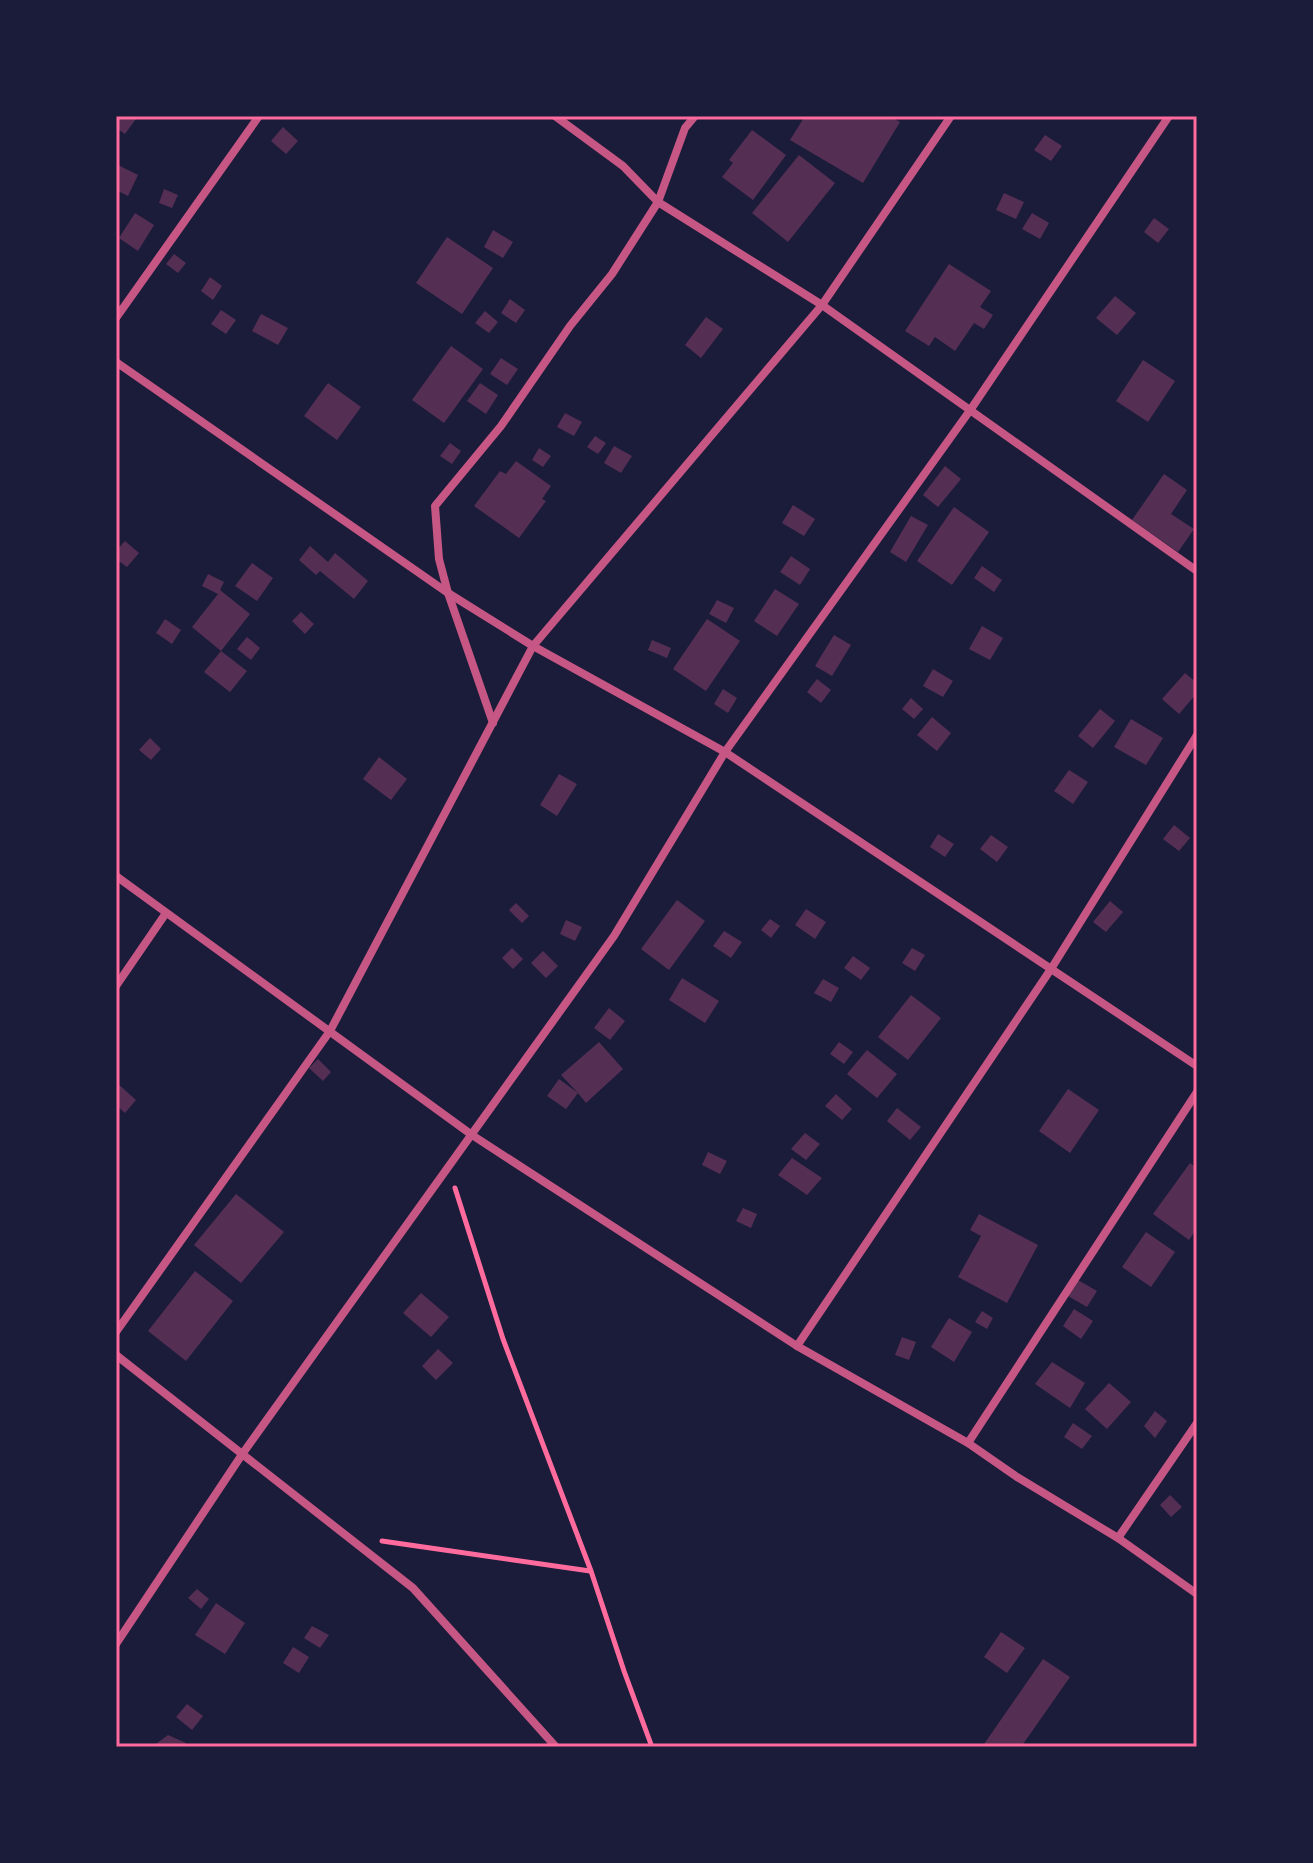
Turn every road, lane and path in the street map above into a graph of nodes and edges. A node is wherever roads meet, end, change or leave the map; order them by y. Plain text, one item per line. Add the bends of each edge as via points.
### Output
1 (259, 116) edge
2 (555, 116) edge
3 (695, 116) edge
4 (951, 116) edge
5 (1169, 116) edge
6 (658, 202) junction
7 (822, 305) junction
8 (116, 318) edge
9 (116, 362) edge
10 (971, 409) junction
11 (1197, 571) edge
12 (448, 593) junction
13 (533, 646) junction
14 (493, 723) junction
15 (1197, 735) edge
16 (725, 752) junction
17 (116, 876) edge
18 (166, 913) junction
19 (1051, 969) junction
20 (116, 986) edge
21 (330, 1031) junction
22 (1197, 1066) edge
23 (1197, 1092) edge
24 (472, 1135) junction
25 (448, 1168) junction
26 (116, 1332) edge
27 (797, 1346) junction
28 (116, 1355) edge
29 (1197, 1423) edge
30 (968, 1443) junction
31 (243, 1453) junction
32 (348, 1536) junction
33 (1118, 1538) junction
34 (591, 1571) junction
35 (1197, 1594) edge
36 (116, 1644) edge
37 (553, 1745) edge
38 (652, 1747) edge

1 - 8 street
2 - 6 street via 623,166
3 - 6 street via 685,128
4 - 7 street
5 - 10 street
6 - 7 street
6 - 12 street via 501,426 435,506
7 - 10 street
7 - 13 street
9 - 12 street
10 - 11 street
10 - 16 street
12 - 13 street
12 - 14 street
13 - 14 street
13 - 16 street
14 - 21 street
15 - 19 street
16 - 19 street
16 - 24 street via 614,936
17 - 18 street
18 - 20 street
18 - 21 street
19 - 22 street
19 - 27 street
21 - 24 street
21 - 26 street
23 - 30 street
24 - 25 street
24 - 27 street
25 - 31 street
25 - 34 path via 503,1339
27 - 30 street
28 - 31 street
29 - 33 street
30 - 33 street
31 - 32 street
31 - 36 street
32 - 34 path
32 - 37 street via 413,1588
33 - 35 street
34 - 38 path

